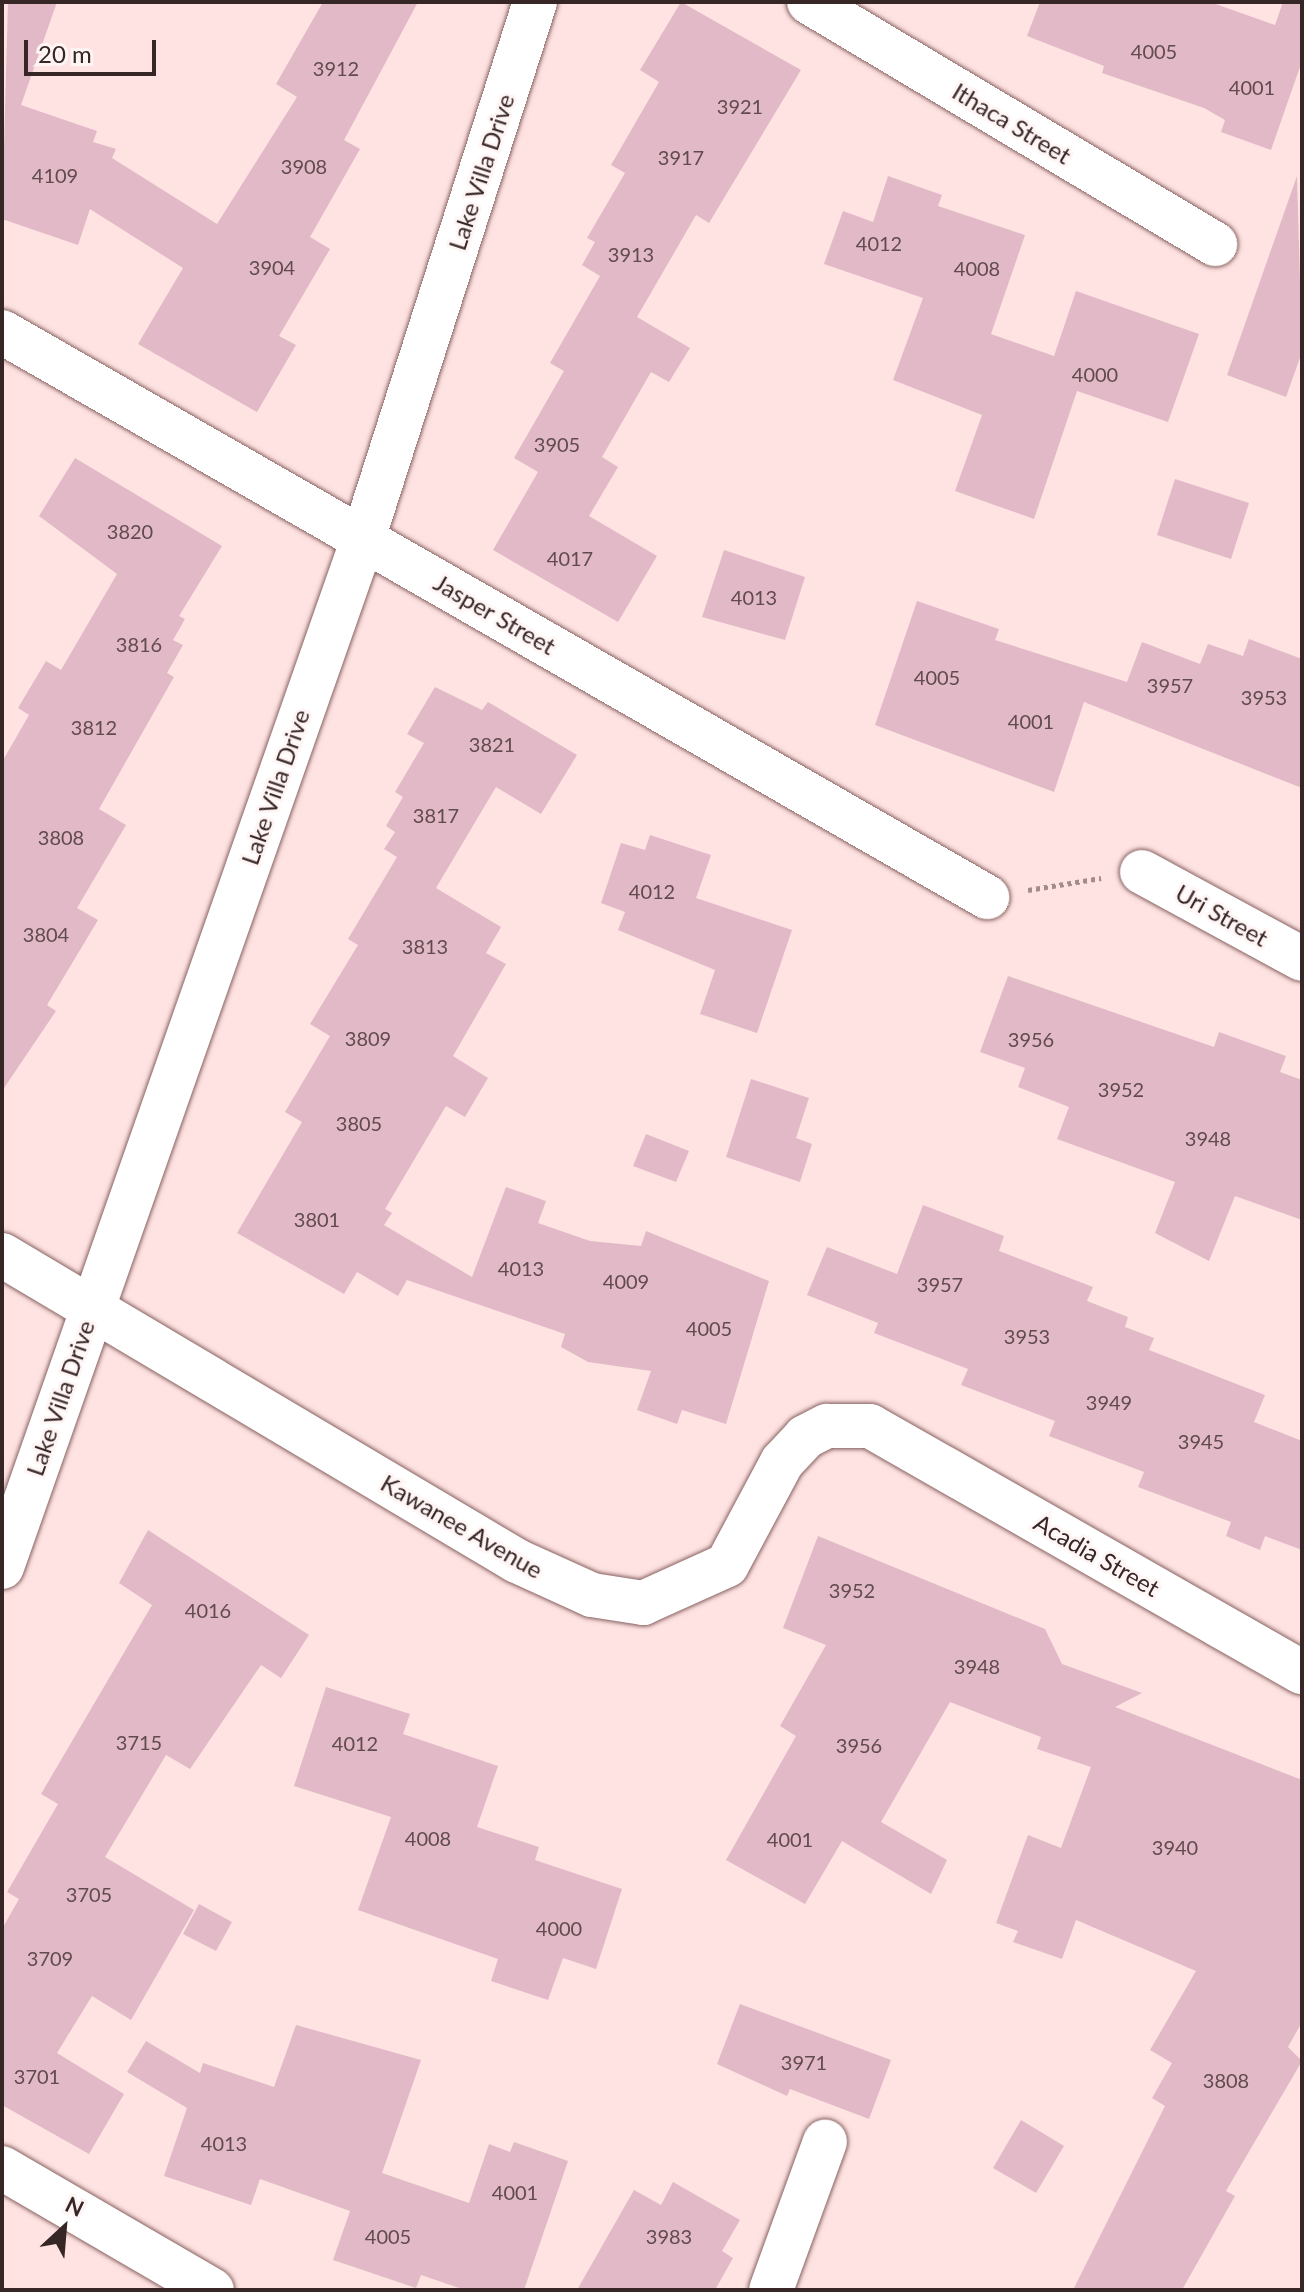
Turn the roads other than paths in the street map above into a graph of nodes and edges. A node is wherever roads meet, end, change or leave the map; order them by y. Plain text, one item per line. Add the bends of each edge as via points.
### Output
1 (535, 2) edge
2 (809, 2) edge
3 (1215, 244) dead end
4 (2, 332) edge
5 (363, 539) junction
6 (1142, 872) road end
7 (987, 897) road end
8 (1302, 959) edge
9 (2, 1255) edge
10 (91, 1308) junction
11 (892, 1438) joint
12 (2, 1567) edge
13 (1302, 1672) edge
14 (825, 2142) dead end
15 (2, 2168) edge
16 (212, 2290) edge
17 (771, 2290) edge

1 - 5 street, Lake Villa Drive
2 - 3 street, Ithaca Street
4 - 5 street, Jasper Street
5 - 7 street, Jasper Street
5 - 10 street, Lake Villa Drive
6 - 8 street, Uri Street
9 - 10 street, Kawanee Avenue
10 - 11 street, Kawanee Avenue via 517,1561 592,1595 643,1603 727,1565 782,1462 805,1437 827,1426 870,1426
10 - 12 street, Lake Villa Drive
11 - 13 street, Acadia Street
14 - 17 street
15 - 16 street

